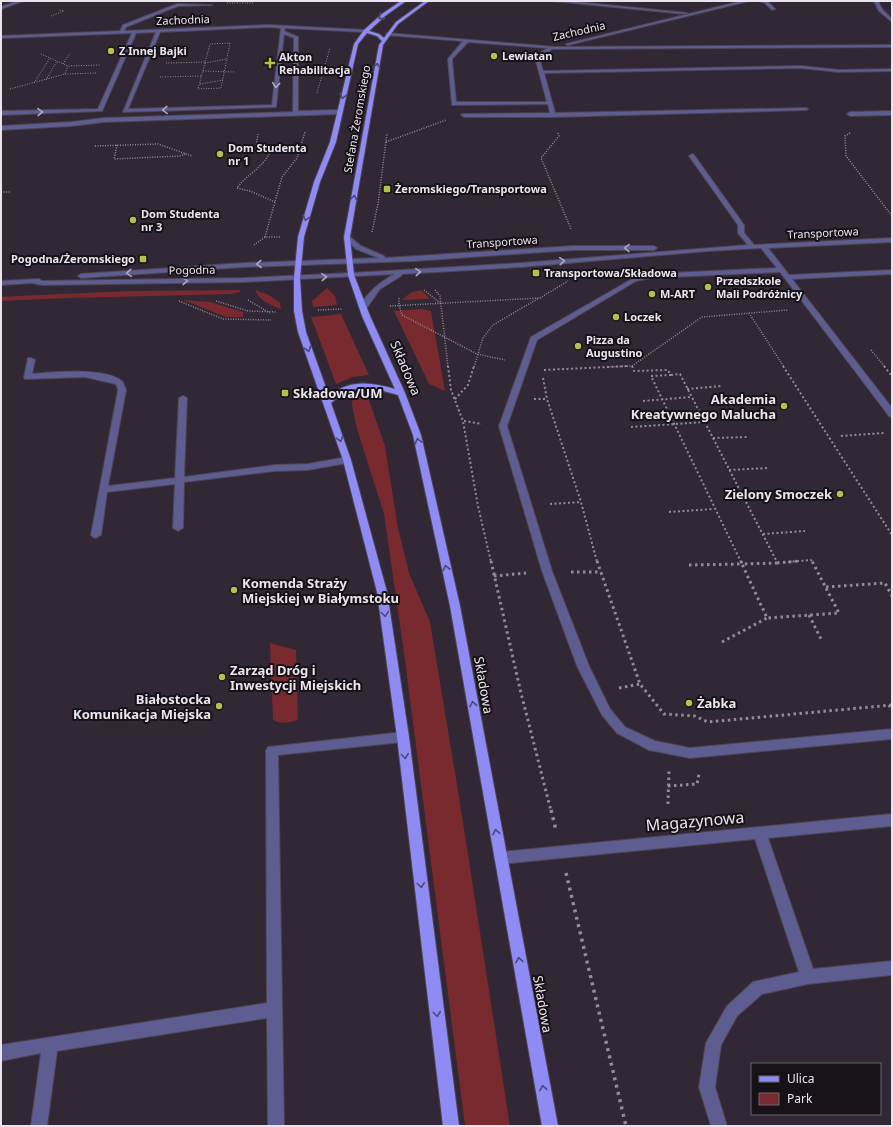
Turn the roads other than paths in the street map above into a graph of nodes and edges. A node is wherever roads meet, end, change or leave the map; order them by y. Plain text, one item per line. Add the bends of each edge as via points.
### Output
1 (21, 1) edge
2 (404, 1) edge
3 (427, 1) edge
4 (556, 1) edge
5 (747, 1) edge
6 (761, 1) edge
7 (876, 1) edge
8 (210, 5) dead end
9 (1, 8) edge
10 (718, 8) junction
11 (738, 8) dead end
12 (773, 9) dead end
13 (690, 14) junction
14 (892, 21) edge
15 (300, 22) dead end
16 (284, 26) junction
17 (295, 27) junction
18 (159, 30) junction
19 (135, 31) junction
20 (122, 32) junction
21 (282, 32) junction
22 (365, 32) junction
23 (387, 34) junction
24 (1, 37) edge
25 (384, 40) junction
26 (466, 41) junction
27 (892, 46) edge
28 (551, 48) junction
29 (892, 70) edge
30 (542, 72) junction
31 (550, 103) junction
32 (806, 110) dead end
33 (339, 112) junction
34 (1, 113) edge
35 (295, 113) junction
36 (892, 113) edge
37 (850, 114) dead end
38 (464, 115) dead end
39 (553, 115) junction
40 (1, 128) edge
41 (692, 156) dead end
42 (347, 237) junction
43 (892, 240) edge
44 (752, 246) junction
45 (763, 246) junction
46 (708, 249) junction
47 (402, 259) junction
48 (349, 261) junction
49 (298, 263) junction
50 (405, 272) junction
51 (892, 272) edge
52 (784, 274) junction
53 (351, 275) junction
54 (297, 278) junction
55 (34, 282) junction
56 (1, 283) edge
57 (363, 307) junction
58 (31, 360) dead end
59 (401, 393) junction
60 (183, 398) dead end
61 (327, 402) junction
62 (892, 412) edge
63 (347, 460) junction
64 (179, 481) junction
65 (103, 490) junction
66 (178, 528) dead end
67 (96, 536) dead end
68 (892, 734) edge
69 (403, 737) junction
70 (892, 820) edge
71 (759, 832) junction
72 (501, 858) junction
73 (892, 968) edge
74 (808, 977) junction
75 (274, 1009) junction
76 (50, 1044) junction
77 (1, 1053) edge
78 (39, 1126) edge
79 (276, 1126) edge
80 (451, 1126) edge
81 (550, 1126) edge
82 (719, 1126) edge

1 - 9 street
2 -> 22 main road, Stefana Żeromskiego via 383,14
3 - 23 main road, Stefana Żeromskiego via 397,23
4 - 13 street
5 - 10 street, Zachodnia
6 - 12 street
7 - 14 street via 880,10
8 - 20 street via 177,5 124,26
10 - 11 street
10 - 13 street, Zachodnia
13 - 28 street, Zachodnia
15 - 17 street
16 - 17 street, Zachodnia
16 - 18 street, Zachodnia
16 - 21 street
17 - 22 street, Zachodnia
18 - 19 street, Zachodnia
21 -> 18 street via 274,106 125,111
19 - 20 street, Zachodnia
34 -> 19 street via 100,110
20 - 24 street, Zachodnia
21 - 35 street via 296,37
22 - 25 main road via 378,35
22 -> 33 main road, Stefana Żeromskiego via 356,44
23 - 25 main road, Stefana Żeromskiego
23 - 26 street, Zachodnia
42 -> 25 main road, Stefana Żeromskiego via 379,53
26 - 28 street, Zachodnia
26 - 31 street via 450,59 454,104
27 - 28 street
28 - 30 street via 538,61
29 - 30 street via 839,71 801,67
30 - 31 street
31 - 39 street
32 - 39 street
33 - 35 street
33 -> 49 main road, Stefana Żeromskiego via 333,142 317,182 301,237
35 - 40 street via 104,120
36 - 37 street
38 - 39 street
41 - 44 street via 741,225 741,233
42 - 47 street via 366,252
42 - 48 main road, Stefana Żeromskiego
43 - 45 street, Transportowa
44 - 45 street, Transportowa
44 - 46 street, Transportowa
45 - 52 street
46 -> 47 street, Transportowa via 573,248
50 -> 46 street, Transportowa
47 - 48 street, Transportowa
48 - 49 street, Transportowa
48 - 53 main road, Składowa
49 - 54 main road, Stefana Żeromskiego
49 -> 55 street, Pogodna
50 - 53 street, Transportowa
50 - 57 street via 378,286
51 - 52 street
52 - 62 street
52 - 68 street via 650,276 634,280 534,339 503,426 547,571 583,666 606,712 621,730 653,746 690,753
54 -> 53 street, Pogodna
53 - 57 main road, Składowa
55 -> 54 street, Pogodna
54 -> 61 main road via 298,311 302,332
55 - 56 street, Pogodna
57 - 59 main road, Składowa
58 - 65 street via 28,376 86,373 119,382 122,390
59 - 61 main road via 374,386 355,385 339,391
72 -> 59 main road, Składowa via 453,598 417,435
60 - 64 street
61 -> 63 main road
63 - 64 street via 308,467 275,468
63 -> 69 main road via 382,592
64 - 65 street
64 - 66 street
65 - 67 street
69 - 75 street via 272,751
69 -> 80 main road
70 - 71 street, Magazynowa
71 - 72 street, Magazynowa
71 - 74 street
81 -> 72 main road, Składowa
73 - 74 street
74 - 82 street via 758,987 732,1011 714,1043 707,1088
75 - 76 street
75 - 79 street
76 - 77 street
76 - 78 street

